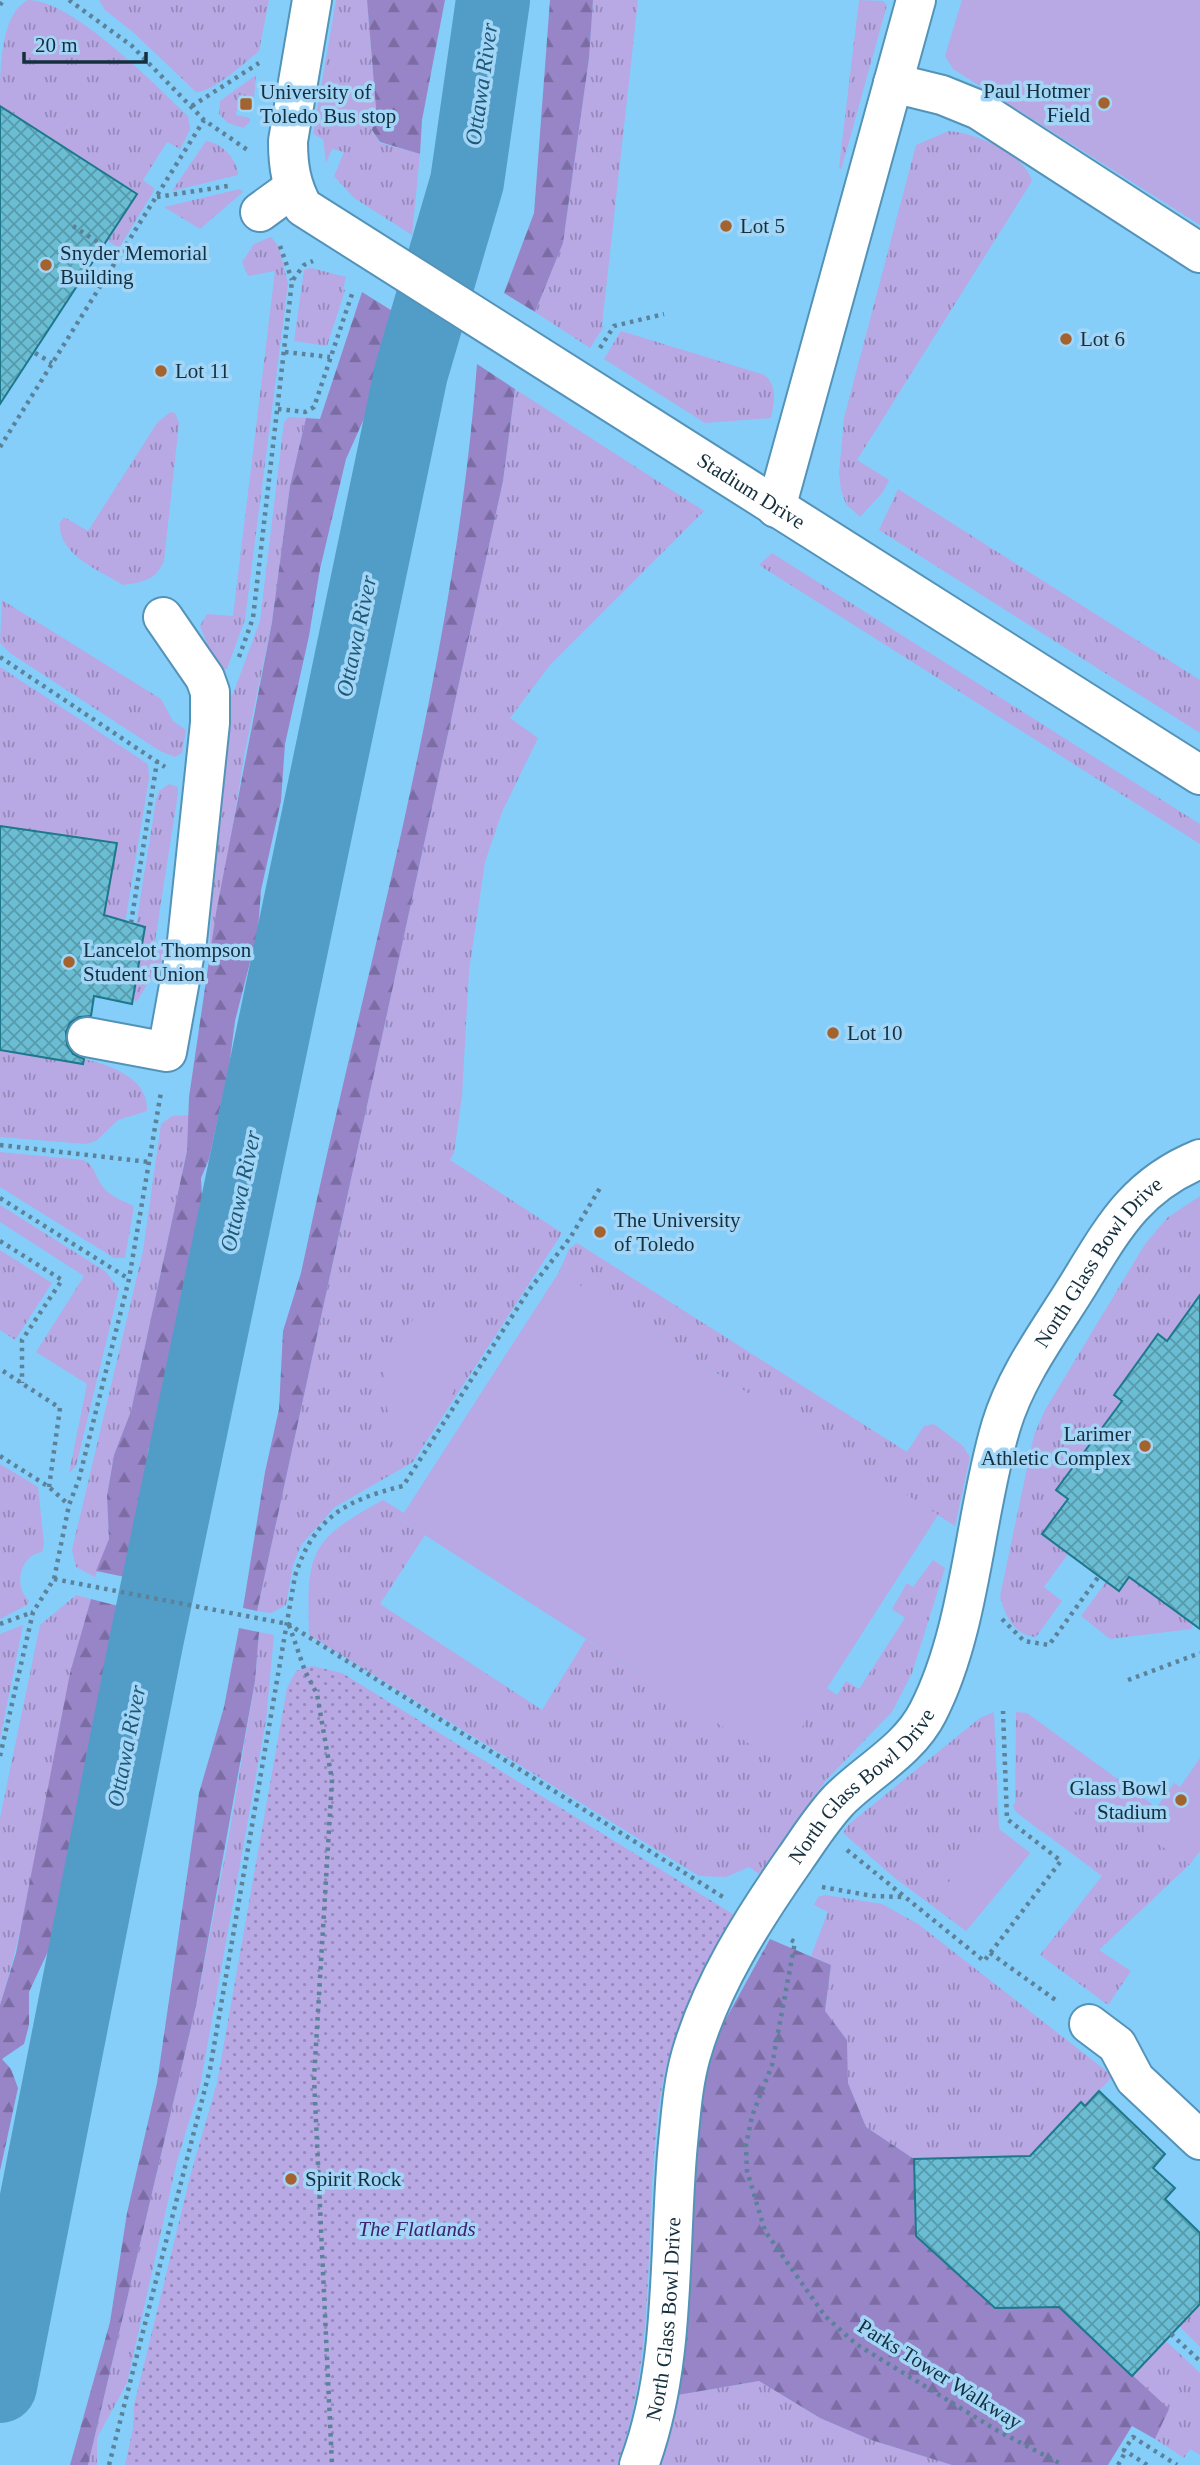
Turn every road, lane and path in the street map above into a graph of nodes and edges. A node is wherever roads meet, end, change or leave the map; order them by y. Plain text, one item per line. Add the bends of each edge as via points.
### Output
1 (4, 0) edge
2 (69, 0) edge
3 (312, 0) edge
4 (916, 0) edge
5 (78, 2) edge
6 (0, 5) edge
7 (267, 58) dead end
8 (893, 83) junction
9 (192, 106) junction
10 (204, 120) junction
11 (252, 154) dead end
12 (156, 197) junction
13 (251, 198) joint
14 (298, 198) junction
15 (73, 226) dead end
16 (288, 244) dead end
17 (1200, 253) edge
18 (310, 254) dead end
19 (119, 256) junction
20 (292, 281) junction
21 (353, 291) dead end
22 (664, 314) dead end
23 (600, 349) dead end
24 (285, 352) junction
25 (35, 353) dead end
26 (330, 357) junction
27 (52, 364) junction
28 (278, 409) junction
29 (0, 447) edge
30 (776, 508) junction
31 (163, 617) dead end
32 (0, 657) edge
33 (234, 669) dead end
34 (157, 761) junction
35 (176, 774) dead end
36 (1200, 775) edge
37 (131, 923) dead end
38 (87, 1037) dead end
39 (167, 1052) junction
40 (0, 1144) edge
41 (1200, 1159) edge
42 (149, 1162) junction
43 (600, 1188) dead end
44 (0, 1198) edge
45 (0, 1241) edge
46 (129, 1279) junction
47 (3, 1370) dead end
48 (22, 1383) junction
49 (0, 1456) edge
50 (48, 1487) junction
51 (69, 1505) junction
52 (1099, 1576) dead end
53 (54, 1579) junction
54 (33, 1612) junction
55 (999, 1612) dead end
56 (0, 1624) edge
57 (288, 1624) junction
58 (1200, 1653) edge
59 (1128, 1680) dead end
60 (1003, 1711) dead end
61 (0, 1756) edge
62 (817, 1826) junction
63 (811, 1883) dead end
64 (904, 1897) junction
65 (727, 1899) dead end
66 (795, 1942) dead end
67 (990, 1953) junction
68 (1048, 1994) dead end
69 (1089, 2024) dead end
70 (1200, 2140) edge
71 (1171, 2334) dead end
72 (1200, 2361) edge
73 (1126, 2451) junction
74 (109, 2465) edge
75 (332, 2465) edge
76 (639, 2465) edge
77 (1063, 2465) edge
78 (1118, 2465) edge
79 (1147, 2465) edge
80 (1177, 2465) edge

1 - 6 path
2 - 5 path
3 - 14 street via 288,141 288,164
4 - 8 street
5 - 9 path via 132,46
7 - 9 path
8 - 17 street via 979,110
8 - 30 street
9 - 10 path
10 - 11 path
10 - 12 path
12 - 13 path
12 - 19 path
13 - 14 street
14 - 30 street, Stadium Drive via 351,237
15 - 19 path
16 - 20 path via 278,239
18 - 20 path via 320,260 304,265
19 - 27 path
20 - 24 path
21 - 26 path
22 - 23 path via 614,326
24 - 26 path
24 - 28 path
25 - 27 path
26 - 28 path via 310,411
27 - 29 path
28 - 33 path via 253,618
30 - 36 street, Stadium Drive
31 - 39 street via 210,692 187,941
32 - 34 path
34 - 35 path
34 - 37 path
38 - 39 street
39 - 42 path
40 - 42 path
41 - 62 street, North Glass Bowl Drive via 1156,1182 1125,1213 1020,1382 997,1442 950,1655 926,1717
42 - 46 path
43 - 57 path via 403,1486 363,1497 312,1536 295,1576
44 - 46 path
45 - 48 path via 62,1280 22,1340
46 - 51 path
47 - 48 path
48 - 50 path via 60,1408
49 - 50 path
50 - 51 path
51 - 53 path
52 - 55 path via 1049,1645 1016,1636
53 - 54 path
53 - 57 path
54 - 56 path
54 - 61 path
57 - 65 path
57 - 74 path via 210,2069
57 - 75 path via 321,1706 332,1780 314,2078
58 - 59 path
60 - 67 path via 1007,1819 1061,1861
62 - 64 path
62 - 76 street, North Glass Bowl Drive via 726,1972 689,2059 674,2183 663,2352
63 - 64 path via 843,1892
64 - 67 path via 984,1961
66 - 77 path, Parks Tower Walkway via 772,2065 746,2145 747,2171 765,2231 825,2316 856,2344
67 - 68 path
69 - 70 street via 1117,2045 1135,2078
71 - 72 path
73 - 78 path
73 - 79 path
73 - 80 path via 1133,2437

